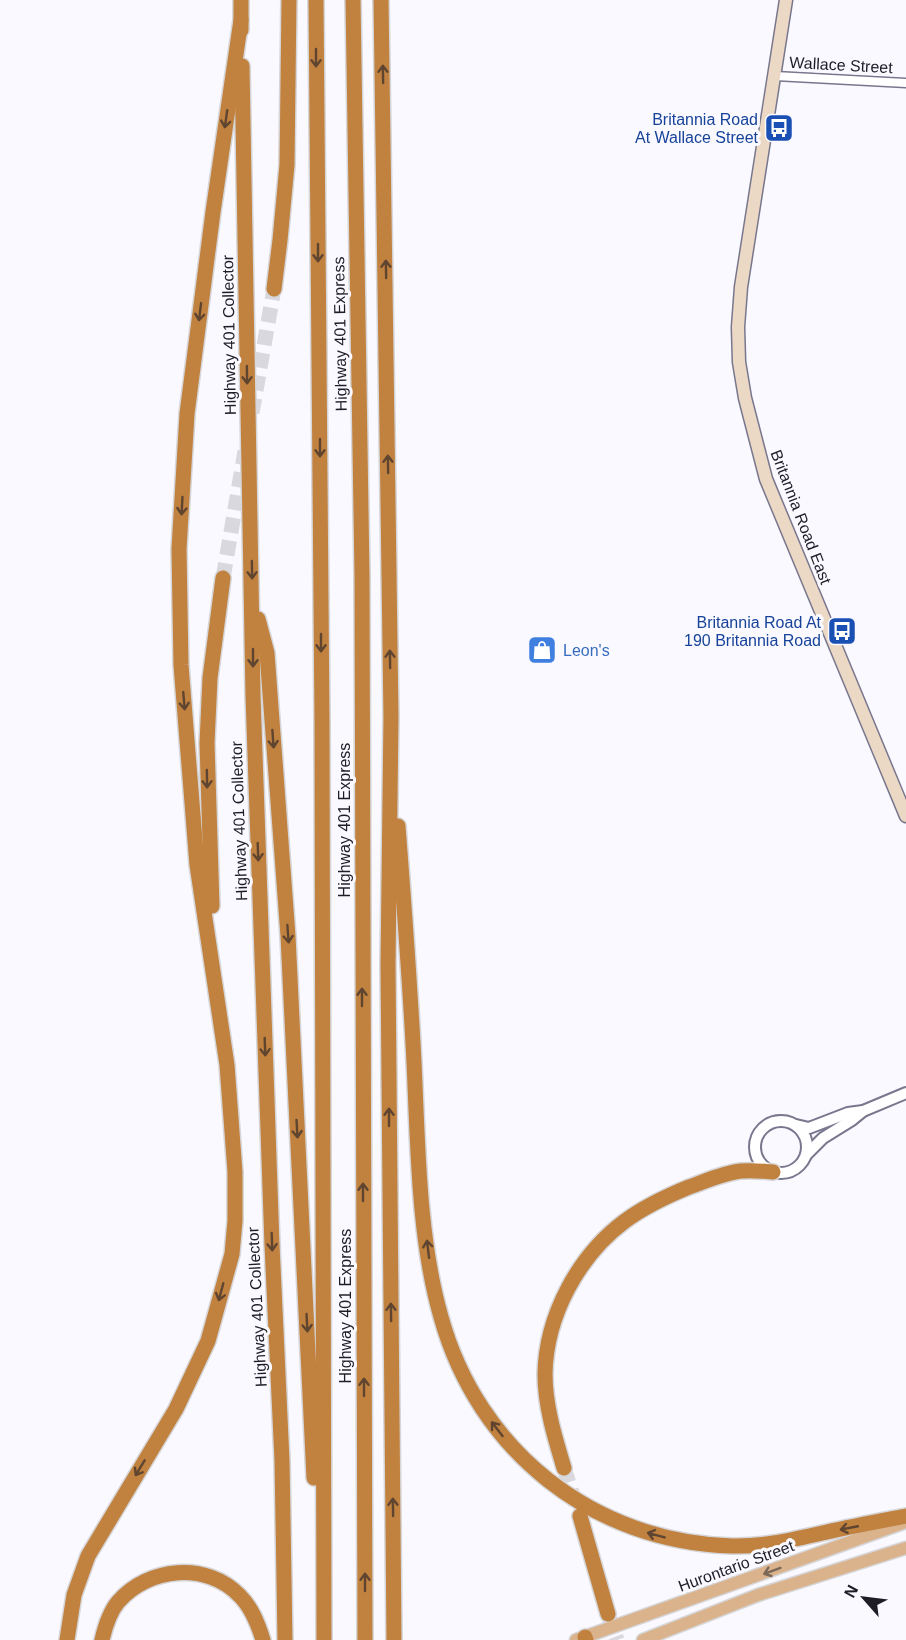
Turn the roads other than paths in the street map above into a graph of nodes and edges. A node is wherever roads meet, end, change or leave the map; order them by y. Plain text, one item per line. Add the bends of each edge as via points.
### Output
1 (241, 0) edge
2 (289, 0) edge
3 (316, 0) edge
4 (353, 0) edge
5 (381, 0) edge
6 (786, 0) edge
7 (241, 20) junction
8 (775, 76) junction
9 (906, 83) edge
10 (274, 289) tunnel mouth
11 (223, 578) tunnel mouth
12 (252, 599) junction
13 (391, 717) junction
14 (906, 816) edge
15 (214, 969) junction
16 (906, 1093) edge
17 (863, 1111) junction
18 (791, 1123) junction
19 (806, 1155) junction
20 (773, 1172) junction
21 (564, 1468) tunnel mouth
22 (580, 1516) tunnel mouth
23 (906, 1516) edge
24 (906, 1522) edge
25 (906, 1548) edge
26 (608, 1614) tunnel mouth
27 (395, 1636) edge
28 (324, 1637) edge
29 (582, 1639) edge
30 (67, 1640) edge
31 (102, 1640) edge
32 (263, 1640) edge
33 (285, 1640) edge
34 (365, 1640) edge
35 (643, 1640) edge

1 - 7 highway, Highway 401 Collector
2 - 10 highway via 286,165
3 -> 28 highway, Highway 401 Express
34 -> 4 highway, Highway 401 Express via 362,575
13 -> 5 highway
6 - 8 main road, Britannia Road East
7 -> 12 highway, Highway 401 Collector
7 -> 15 highway via 187,414 179,549 183,700 197,865
8 - 9 street, Wallace Street
8 - 14 main road, Britannia Road East via 741,287 739,362 745,398 778,510
11 -> 15 highway via 210,678 207,743
12 -> 28 highway via 267,652 288,936
12 -> 33 highway, Highway 401 Collector
23 -> 13 highway via 756,1545 707,1544 656,1535 601,1514 558,1489 522,1458 477,1402 448,1338 430,1266 417,1129
27 -> 13 highway via 388,977
15 -> 30 highway via 227,1065 235,1172 232,1254 208,1341 176,1409 88,1557 74,1594
16 - 17 street
17 - 18 street via 809,1128
17 - 19 street via 823,1138
18 - 19 street via 806,1137
18 - 20 street via 768,1125 757,1138 757,1156
19 - 20 street via 791,1171
20 - 21 highway via 724,1174 677,1192 645,1208 592,1252 557,1314 547,1353 547,1405
22 - 26 highway
24 -> 29 main road, Hurontario Street
25 - 35 main road via 758,1595
31 - 32 highway via 116,1604 130,1589 158,1575 186,1572 214,1579 240,1595 256,1619

